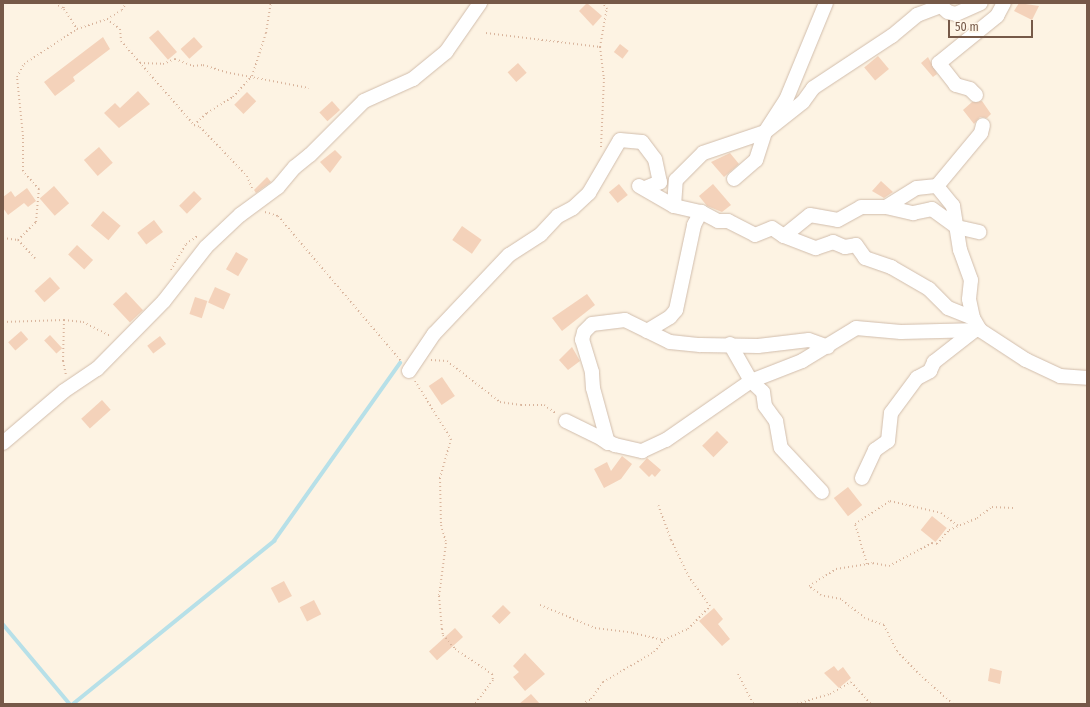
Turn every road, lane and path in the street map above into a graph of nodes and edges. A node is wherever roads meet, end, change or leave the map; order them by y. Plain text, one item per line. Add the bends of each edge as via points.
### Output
1 (55, 3) edge
2 (63, 3) edge
3 (126, 3) edge
4 (271, 3) edge
5 (480, 3) edge
6 (603, 3) edge
7 (981, 3) edge
8 (1004, 3) edge
9 (823, 4) edge
10 (940, 4) edge
11 (64, 9) junction
12 (107, 20) junction
13 (77, 30) junction
14 (486, 33) dead end
15 (600, 47) junction
16 (138, 63) junction
17 (252, 76) junction
18 (309, 88) dead end
19 (976, 95) dead end
20 (194, 125) junction
21 (983, 125) dead end
22 (765, 132) junction
23 (603, 168) junction
24 (734, 179) dead end
25 (676, 180) junction
26 (660, 182) junction
27 (937, 186) junction
28 (257, 203) junction
29 (674, 206) junction
30 (886, 207) junction
31 (701, 212) junction
32 (957, 228) junction
33 (979, 232) dead end
34 (784, 236) junction
35 (3, 238) edge
36 (18, 240) junction
37 (35, 258) dead end
38 (64, 320) junction
39 (3, 322) edge
40 (976, 326) junction
41 (648, 331) junction
42 (112, 336) dead end
43 (730, 344) junction
44 (828, 346) junction
45 (427, 360) dead end
46 (409, 371) junction
47 (1087, 378) edge
48 (751, 381) junction
49 (74, 384) junction
50 (566, 421) joint
51 (608, 442) junction
52 (3, 443) edge
53 (862, 478) dead end
54 (822, 492) dead end
55 (658, 505) dead end
56 (1013, 508) dead end
57 (958, 526) junction
58 (867, 564) junction
59 (540, 605) dead end
60 (664, 640) junction
61 (738, 674) dead end
62 (475, 704) edge
63 (582, 704) edge
64 (752, 704) edge
65 (797, 704) edge
66 (870, 704) edge
67 (954, 704) edge

1 - 11 path
2 - 11 path
3 - 12 path via 122,10
4 - 17 path via 266,34
5 - 28 street via 446,52 414,79 364,101 295,167 278,188
6 - 15 path via 607,10
7 - 10 street via 956,14 948,12
8 - 19 street via 997,16 939,63 956,86 970,89
9 - 22 street via 786,100
10 - 22 street via 906,22 892,36 812,88 802,102
11 - 13 path
12 - 13 path
12 - 16 path via 120,29 121,41
13 - 36 path via 24,64 17,77 23,136 23,171 39,189 36,222
14 - 15 path
15 - 23 path via 604,78 600,154
16 - 17 path via 163,64 175,59 194,66 203,65
16 - 20 path
17 - 18 path
17 - 20 path via 233,97 207,113
20 - 28 path via 200,127 248,176
21 - 27 street via 981,133
22 - 24 street via 756,160
22 - 25 street via 703,153
23 - 26 street via 620,140 642,142 655,159
23 - 46 street via 589,193 573,208 558,216 541,234 509,255 480,285 434,334
25 - 26 street via 667,178
25 - 29 street
26 - 29 street via 642,187
27 - 30 street via 917,188
27 - 32 street via 954,206
28 - 46 path via 260,211 278,216
28 - 49 street via 206,246 164,301 97,369
29 - 31 street
30 - 32 street via 913,213 932,209
30 - 34 street via 861,207 838,220 810,215
31 - 34 street via 718,221 728,221 755,235 772,228
31 - 41 street via 694,225 676,310
32 - 33 street
32 - 40 street via 960,250 971,280 969,298
34 - 40 street via 816,248 833,242 845,247 856,245 865,258 892,267 929,289 948,308
35 - 36 path
36 - 37 path
38 - 39 path
38 - 42 path via 83,322
38 - 49 path via 64,370
40 - 44 street via 901,332 856,328
40 - 47 street via 1026,360 1053,372
40 - 53 street via 934,362 930,371 917,378 891,413 888,440 875,450
41 - 43 street via 670,342
41 - 51 street via 625,320 601,321 592,324 584,332 582,340
43 - 44 street via 758,346 809,340
43 - 48 street
44 - 48 street via 802,361
45 - 50 path via 447,361 500,402 544,405
46 - 62 path via 451,439 440,478 441,525 446,543 439,596 443,635 455,649 492,674 493,680
48 - 51 street via 666,440 642,451
48 - 54 street via 764,392 765,406 776,421 780,448
49 - 52 street
50 - 51 street
55 - 60 path via 689,577 710,606 688,629
56 - 57 path via 992,507 977,518
57 - 58 path via 949,530 937,544 932,542 889,566
57 - 58 path via 941,513 890,501 854,524
58 - 67 path via 836,569 809,586 821,595 841,599 865,618 884,625 897,650 920,675
59 - 60 path via 595,628
60 - 63 path via 654,652 603,682 591,699
61 - 64 path
65 - 66 path via 830,694 851,682

